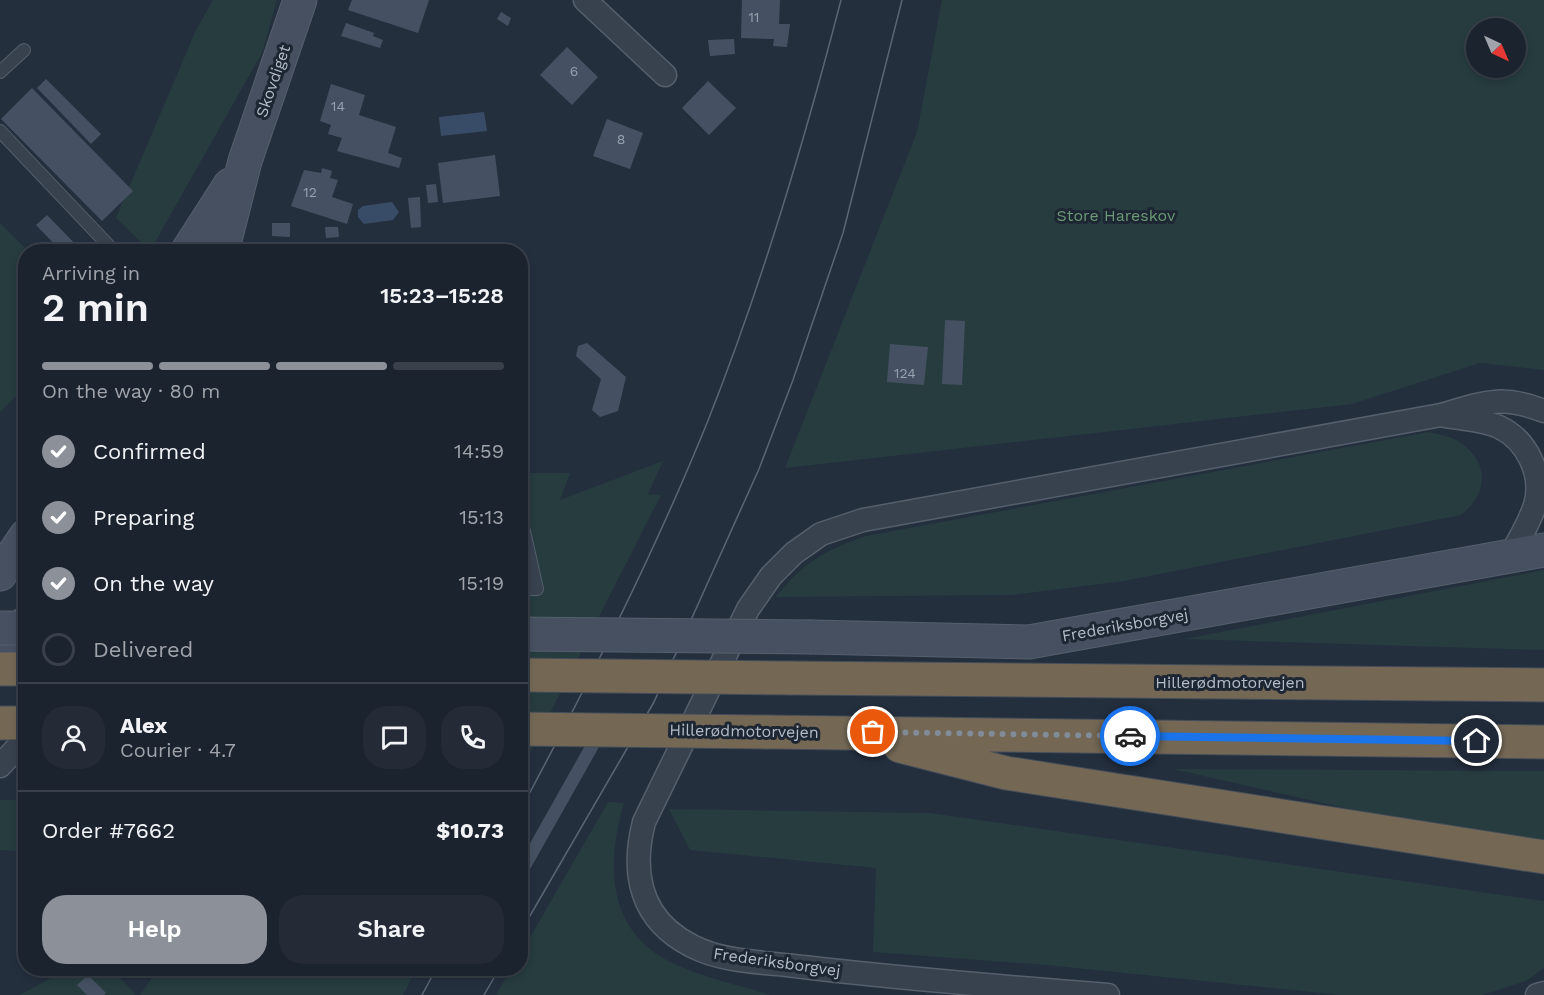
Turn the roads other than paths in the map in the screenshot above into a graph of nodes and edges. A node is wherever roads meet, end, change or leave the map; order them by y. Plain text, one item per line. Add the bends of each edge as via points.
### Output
1 (300, 0) edge
2 (585, 0) edge
3 (24, 50) dead end
4 (0, 72) edge
5 (665, 75) dead end
6 (0, 130) edge
7 (245, 161) junction
8 (107, 244) edge
9 (192, 244) edge
10 (224, 244) edge
11 (1544, 411) edge
12 (1441, 415) junction
13 (18, 548) edge
14 (1544, 550) edge
15 (528, 554) edge
16 (1511, 555) junction
17 (0, 574) edge
18 (528, 589) edge
19 (0, 628) edge
20 (18, 628) edge
21 (18, 633) edge
22 (528, 634) edge
23 (0, 657) edge
24 (0, 669) edge
25 (18, 669) edge
26 (528, 675) edge
27 (1544, 685) edge
28 (0, 723) edge
29 (18, 723) edge
30 (528, 729) edge
31 (849, 732) junction
32 (1544, 742) edge
33 (18, 747) edge
34 (0, 766) edge
35 (1544, 857) edge
36 (907, 987) edge
37 (1544, 993) edge
38 (1108, 995) edge
39 (1537, 995) edge

1 - 7 street, Skovdiget
2 - 5 street
3 - 4 lane
6 - 8 lane
7 - 9 street, Skovdiget
7 - 10 street, Skovdiget
11 - 12 street, Frederiksborgvej via 1492,400
12 - 16 street, Frederiksborgvej via 1498,426 1516,437 1529,455 1538,487 1536,504
12 - 36 street, Frederiksborgvej via 862,520 821,534 786,560 748,609 644,822 637,850 642,894 655,914 691,946 716,954
13 - 17 street
14 - 16 street, Frederiksborgvej
15 - 18 lane via 537,589
16 - 22 street, Frederiksborgvej, bridge via 1029,642
19 - 20 street, bridge
21 - 23 street
24 - 25 highway
26 - 27 highway, Hillerødmotorvejen, bridge
28 - 29 highway
30 - 31 highway, Hillerødmotorvejen, bridge
31 - 32 highway, Hillerødmotorvejen
31 - 35 highway via 1006,773
33 - 34 street
36 - 38 street, Frederiksborgvej
37 - 39 street

